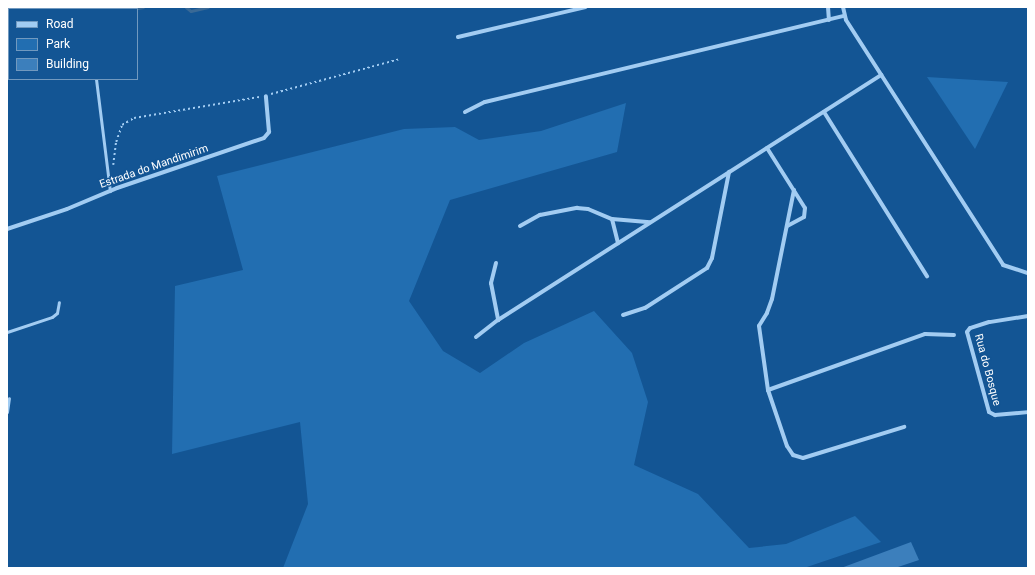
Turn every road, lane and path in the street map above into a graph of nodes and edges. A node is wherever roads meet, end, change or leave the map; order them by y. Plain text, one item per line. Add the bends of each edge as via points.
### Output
1 (586, 7) edge
2 (828, 7) edge
3 (843, 7) edge
4 (844, 16) junction
5 (829, 20) junction
6 (458, 37) dead end
7 (400, 59) dead end
8 (881, 75) junction
9 (96, 80) edge
10 (266, 96) junction
11 (465, 112) dead end
12 (824, 112) junction
13 (767, 148) junction
14 (112, 170) dead end
15 (729, 172) junction
16 (794, 190) junction
17 (110, 191) junction
18 (612, 219) junction
19 (650, 222) junction
20 (520, 226) dead end
21 (786, 226) junction
22 (7, 229) edge
23 (618, 243) junction
24 (496, 263) dead end
25 (1028, 273) edge
26 (927, 276) dead end
27 (59, 302) dead end
28 (623, 315) dead end
29 (1028, 316) edge
30 (498, 320) junction
31 (7, 332) edge
32 (954, 334) dead end
33 (476, 337) dead end
34 (768, 390) junction
35 (9, 398) dead end
36 (7, 412) edge
37 (1028, 412) edge
38 (904, 427) dead end

1 - 6 street
2 - 5 street
3 - 4 street
4 - 5 street
4 - 8 street
5 - 11 street via 485,102
7 - 10 path
8 - 12 street
8 - 25 street via 1003,265
9 - 17 lane
10 - 14 path via 134,118 122,125 116,142
10 - 17 street, Estrada do Mandimirim via 270,132 264,138
12 - 13 street
12 - 26 street
13 - 15 street
13 - 16 street
15 - 19 street
15 - 28 street via 712,258 707,268 645,308
16 - 21 street
16 - 21 street via 803,204 805,214 801,219
17 - 22 street, Estrada do Mandimirim
18 - 19 street
18 - 20 street via 588,209 578,208 540,215
18 - 23 street
19 - 23 street
21 - 34 street via 772,299 759,326
23 - 30 street
24 - 30 street via 491,283
27 - 31 lane via 57,313 52,317
29 - 37 street, Rua do Bosque via 989,322 970,328 967,332 989,412 995,416
30 - 33 street
32 - 34 street via 925,334
34 - 38 street via 787,446 793,455 803,458
35 - 36 lane

